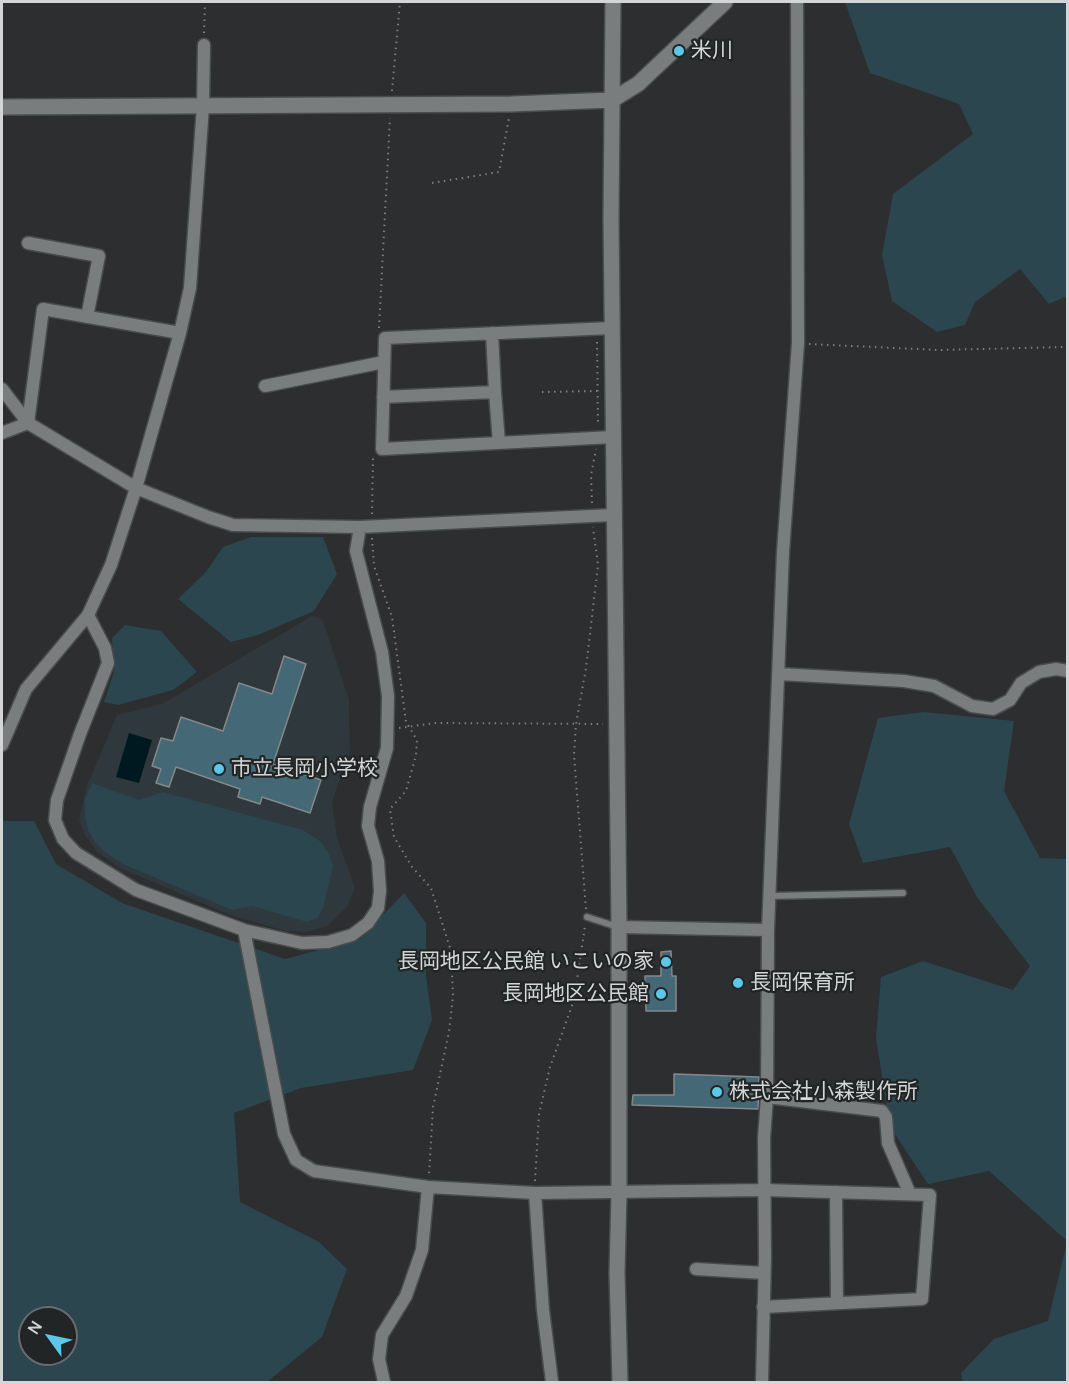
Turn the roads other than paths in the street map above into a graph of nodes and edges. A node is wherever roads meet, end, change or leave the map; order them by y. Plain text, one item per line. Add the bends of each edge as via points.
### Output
1 (613, 2) edge
2 (725, 2) edge
3 (797, 2) edge
4 (204, 45) road end
5 (612, 100) junction
6 (203, 106) junction
7 (2, 107) edge
8 (28, 243) dead end
9 (87, 317) junction
10 (605, 328) junction
11 (180, 333) junction
12 (492, 333) junction
13 (384, 362) junction
14 (265, 386) dead end
15 (2, 389) edge
16 (495, 393) junction
17 (383, 397) junction
18 (28, 423) junction
19 (2, 433) edge
20 (605, 437) junction
21 (499, 443) junction
22 (136, 488) junction
23 (613, 515) junction
24 (366, 526) junction
25 (88, 615) junction
26 (1068, 671) edge
27 (779, 674) junction
28 (2, 745) edge
29 (903, 893) dead end
30 (770, 897) junction
31 (586, 917) road end
32 (619, 927) junction
33 (244, 930) junction
34 (768, 930) junction
35 (766, 1097) junction
36 (428, 1187) junction
37 (764, 1190) junction
38 (619, 1192) junction
39 (836, 1192) junction
40 (535, 1193) junction
41 (910, 1194) junction
42 (696, 1269) dead end
43 (764, 1273) junction
44 (837, 1303) junction
45 (763, 1307) junction
46 (384, 1383) edge
47 (552, 1383) edge
48 (620, 1383) edge
49 (762, 1383) edge

1 - 5 street
2 - 5 street via 638,84
3 - 27 street via 798,343
4 - 6 street
5 - 6 street
5 - 10 street
6 - 7 street
6 - 11 street via 190,288
8 - 9 street via 99,256
9 - 11 street
9 - 18 street via 43,309
10 - 12 street
10 - 20 street
11 - 22 street
12 - 13 street via 385,338
12 - 16 street
13 - 14 street
13 - 17 street
15 - 18 street
16 - 17 street
16 - 21 street
17 - 21 street via 382,449
18 - 19 street
18 - 22 street
20 - 21 street
20 - 23 street
22 - 24 street via 232,525
22 - 25 street via 111,565
23 - 24 street
23 - 32 street
24 - 33 street via 356,551 382,652 388,696 387,748 368,826 378,861 378,908 352,936 328,942 302,943
25 - 28 street via 26,689
25 - 33 street via 108,663 57,800 55,819 63,839 76,852 136,890
26 - 27 street via 1039,672 1021,683 1010,700 993,709 972,706 933,686 904,681
27 - 30 street
29 - 30 lane
30 - 34 street
31 - 32 lane
32 - 34 street
32 - 38 street
33 - 36 street via 284,1134 296,1160 314,1171
34 - 35 street
35 - 37 street
35 - 41 street via 882,1111 888,1143
36 - 40 street
36 - 46 street via 422,1250 406,1296 382,1335 379,1359
37 - 38 street
37 - 39 street
37 - 43 street
38 - 40 street
38 - 48 street
39 - 41 street
39 - 44 street
40 - 47 street
41 - 44 street via 930,1195 922,1299
42 - 43 street
43 - 45 street
44 - 45 street
45 - 49 street

